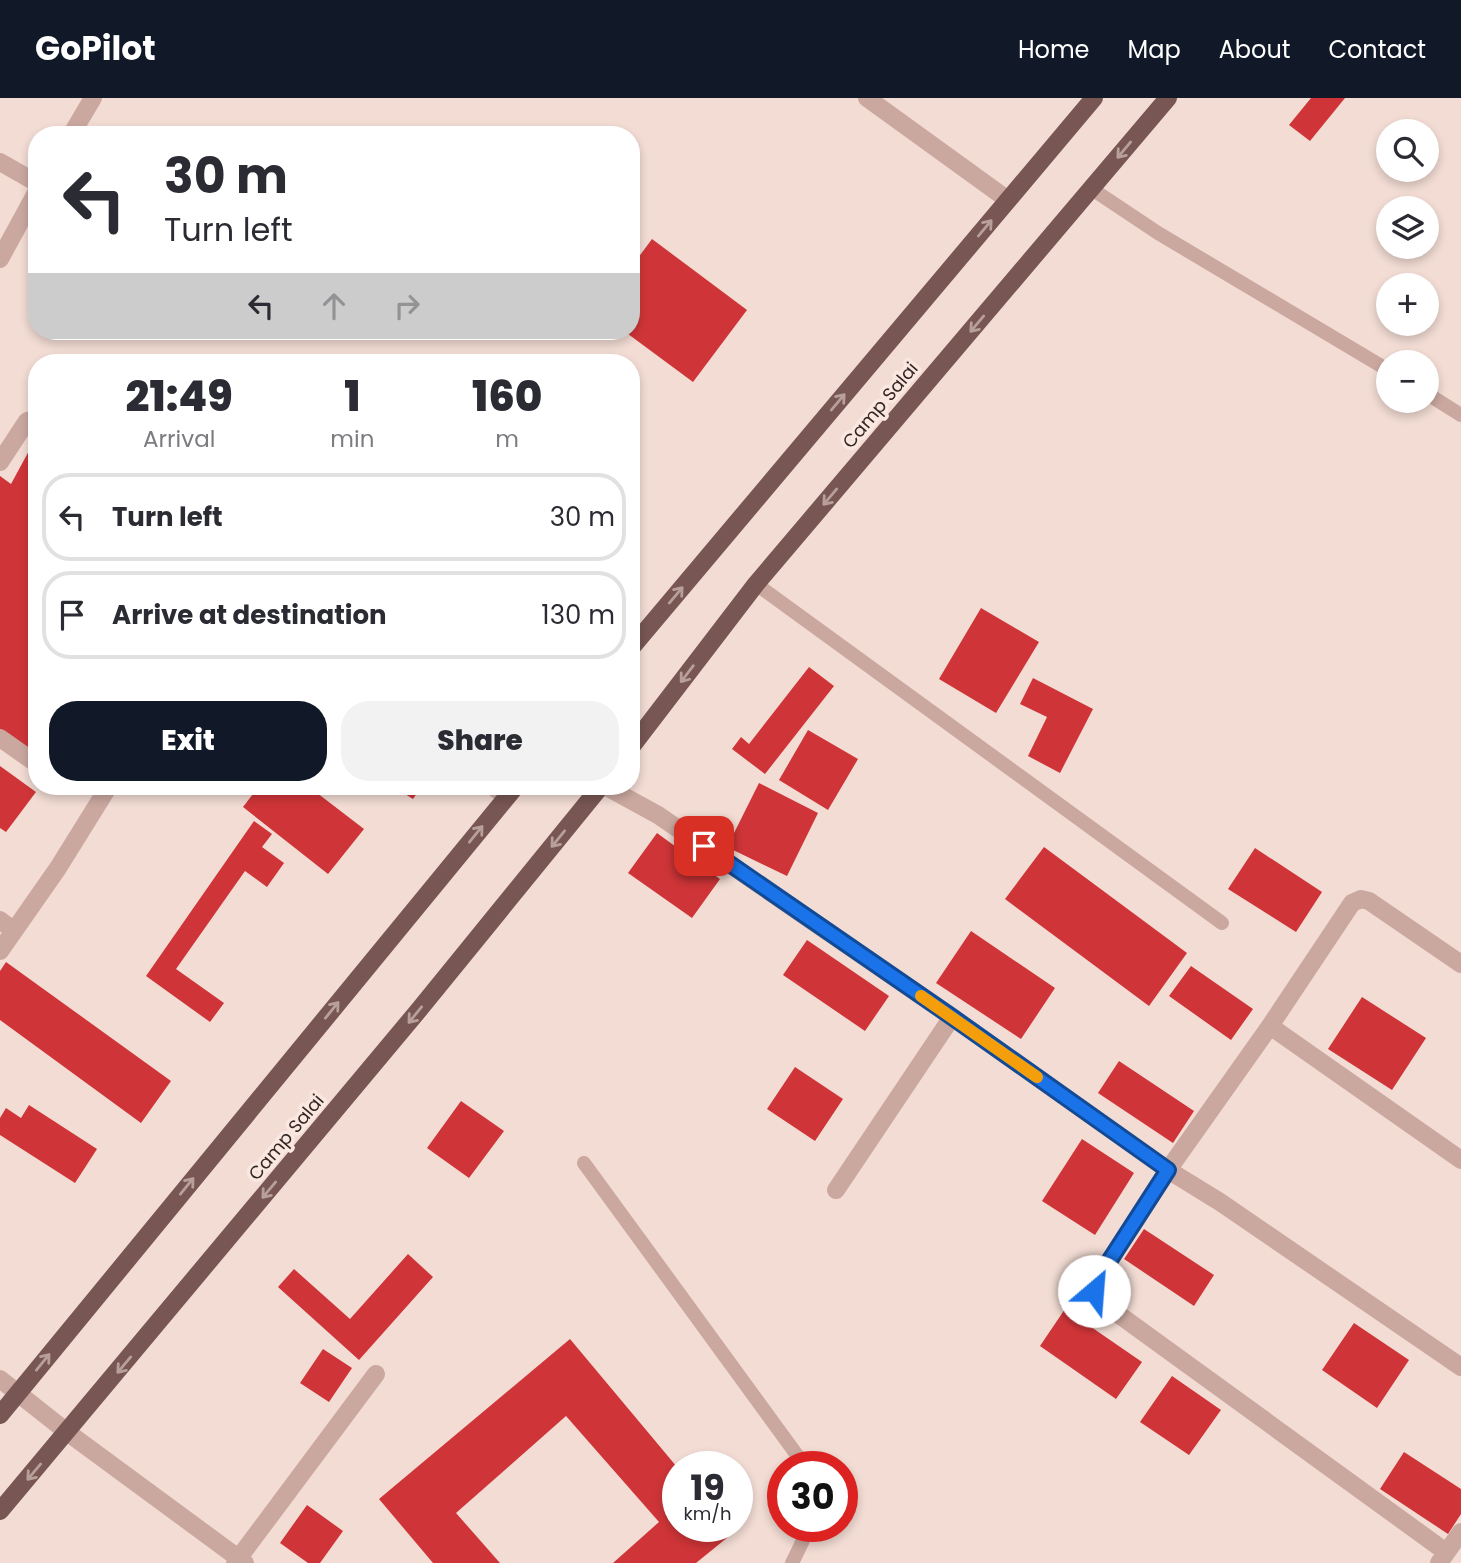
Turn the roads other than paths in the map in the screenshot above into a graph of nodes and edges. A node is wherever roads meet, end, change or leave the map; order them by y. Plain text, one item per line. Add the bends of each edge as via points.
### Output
1 (93, 98) edge
2 (867, 98) edge
3 (1094, 98) edge
4 (1168, 98) edge
5 (76, 126) edge
6 (0, 162) edge
7 (28, 178) edge
8 (1092, 189) junction
9 (1008, 200) junction
10 (28, 208) edge
11 (0, 259) edge
12 (1376, 363) edge
13 (1439, 401) edge
14 (1461, 415) edge
15 (28, 421) edge
16 (0, 462) edge
17 (756, 584) junction
18 (640, 632) edge
19 (640, 736) edge
20 (0, 738) edge
21 (28, 758) edge
22 (103, 795) edge
23 (509, 795) edge
24 (596, 795) edge
25 (620, 795) edge
26 (1222, 923) dead end
27 (7, 925) edge
28 (0, 951) edge
29 (1461, 964) edge
30 (952, 1017) junction
31 (1269, 1026) junction
32 (1461, 1160) edge
33 (584, 1163) dead end
34 (1168, 1170) junction
35 (835, 1190) dead end
36 (1461, 1367) edge
37 (376, 1374) dead end
38 (0, 1379) edge
39 (18, 1393) junction
40 (0, 1415) edge
41 (67, 1432) junction
42 (794, 1451) edge
43 (0, 1511) edge
44 (1461, 1532) edge
45 (802, 1542) edge
46 (1443, 1558) edge
47 (239, 1561) edge
48 (792, 1563) edge

1 - 5 street
2 - 9 street
3 - 9 main road, Camp Salai
4 -> 8 main road, Camp Salai
6 - 7 street
8 - 12 lane
8 -> 17 main road, Camp Salai
18 -> 9 main road, Camp Salai
10 - 11 street
13 - 14 lane
15 - 16 street
17 -> 19 main road, Camp Salai
17 - 26 lane
20 - 21 street
22 - 27 street via 58,868
39 -> 23 main road
24 -> 41 main road, Camp Salai
25 - 30 street via 658,815
27 - 28 street
29 - 31 street via 1361,899 1352,903
30 - 34 street
30 - 35 street
31 - 32 street
31 - 34 street
33 - 42 lane
34 - 36 street
34 - 46 street via 1094,1285 1097,1298
37 - 47 street
38 - 39 street
39 - 40 main road
39 - 41 street
41 -> 43 main road, Camp Salai
41 - 47 street
44 - 46 street
45 - 48 lane

